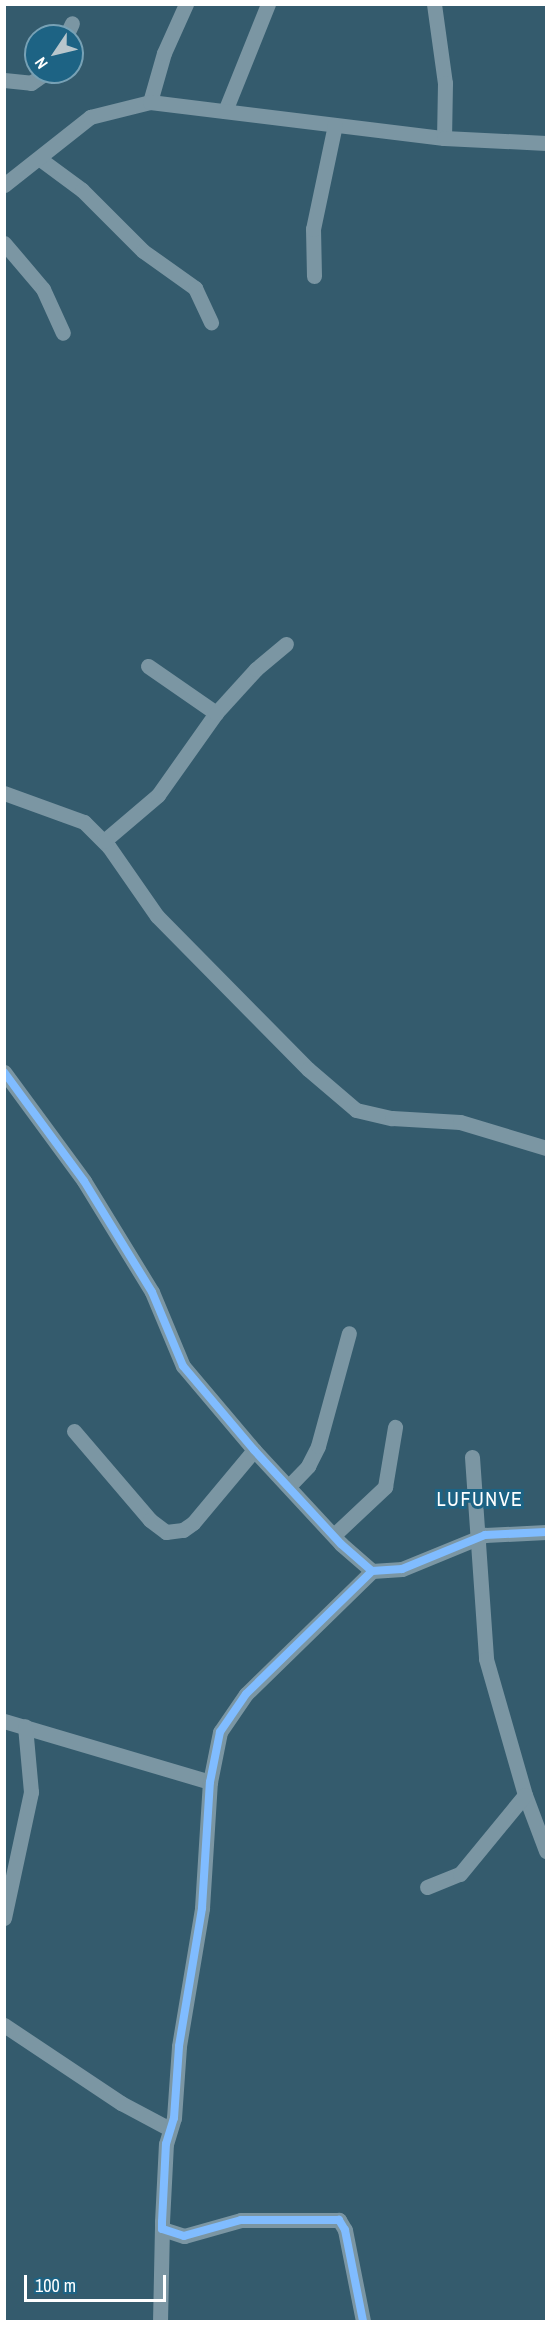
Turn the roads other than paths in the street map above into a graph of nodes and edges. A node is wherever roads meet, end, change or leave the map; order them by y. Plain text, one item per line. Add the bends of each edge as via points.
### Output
1 (186, 4) edge
2 (268, 4) edge
3 (434, 4) edge
4 (4, 80) edge
5 (24, 82) edge
6 (150, 102) junction
7 (225, 111) junction
8 (335, 125) junction
9 (444, 138) junction
10 (546, 143) edge
11 (40, 159) junction
12 (4, 185) edge
13 (4, 243) edge
14 (315, 276) dead end
15 (211, 322) dead end
16 (63, 333) dead end
17 (286, 644) dead end
18 (148, 666) dead end
19 (216, 713) junction
20 (4, 793) edge
21 (104, 841) junction
22 (4, 1072) edge
23 (546, 1148) edge
24 (349, 1333) dead end
25 (395, 1427) dead end
26 (74, 1431) dead end
27 (254, 1450) junction
28 (472, 1457) dead end
29 (289, 1485) junction
30 (546, 1532) edge
31 (335, 1534) junction
32 (475, 1539) junction
33 (372, 1571) junction
34 (4, 1721) edge
35 (25, 1726) junction
36 (210, 1782) junction
37 (525, 1795) junction
38 (546, 1851) edge
39 (427, 1887) dead end
40 (4, 1918) edge
41 (4, 2025) edge
42 (170, 2129) junction
43 (162, 2229) junction
44 (363, 2321) edge
45 (160, 2322) edge

1 - 6 street via 164,53
2 - 7 street
3 - 9 street via 445,83
4 - 5 street
6 - 7 street
6 - 11 street via 90,117
7 - 8 street
8 - 9 street
8 - 14 street via 314,229
9 - 10 street
11 - 12 street
11 - 15 street via 82,190 143,251 195,288
13 - 16 street via 44,289
17 - 19 street via 256,669
18 - 19 street
19 - 21 street via 158,795
20 - 21 street via 84,822
21 - 23 street via 157,916 308,1069 356,1110 392,1118 460,1122
22 - 27 street via 91,1191 152,1292 183,1366
24 - 29 street via 318,1446 308,1466
25 - 31 street via 385,1487
26 - 27 street via 150,1520 166,1532 183,1530 193,1523
27 - 29 street
28 - 32 street
29 - 31 street
30 - 32 street
31 - 33 street
32 - 33 street via 402,1569
32 - 37 street via 486,1659
33 - 36 street via 246,1694 220,1732
34 - 35 street
35 - 36 street
35 - 40 street via 31,1792
36 - 42 street via 202,1908
37 - 38 street
37 - 39 street via 460,1874
41 - 42 street via 122,2103
42 - 43 street
43 - 44 street via 184,2236 241,2220 339,2220 345,2230
43 - 45 street

